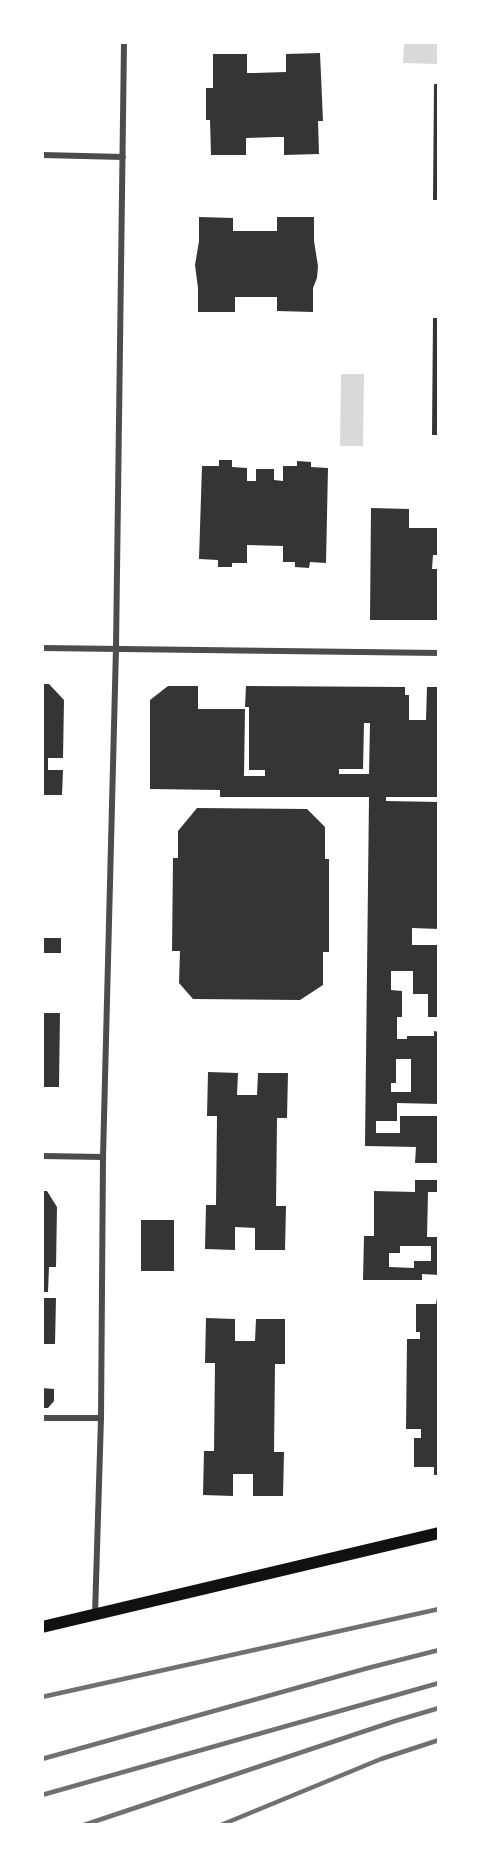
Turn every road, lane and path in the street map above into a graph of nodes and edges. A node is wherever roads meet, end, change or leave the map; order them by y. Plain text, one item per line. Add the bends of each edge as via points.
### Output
1 (124, 42) edge
2 (42, 155) edge
3 (123, 156) junction
4 (42, 648) edge
5 (116, 648) junction
6 (439, 653) edge
7 (42, 1156) edge
8 (103, 1157) junction
9 (42, 1418) edge
10 (101, 1418) junction
11 (439, 1533) edge
12 (95, 1615) junction
13 (42, 1627) edge

1 - 3 street
2 - 3 street
3 - 5 street
4 - 5 street
5 - 6 street
5 - 8 street
7 - 8 street
8 - 10 street
9 - 10 street
10 - 12 street
11 - 12 main road
12 - 13 main road

